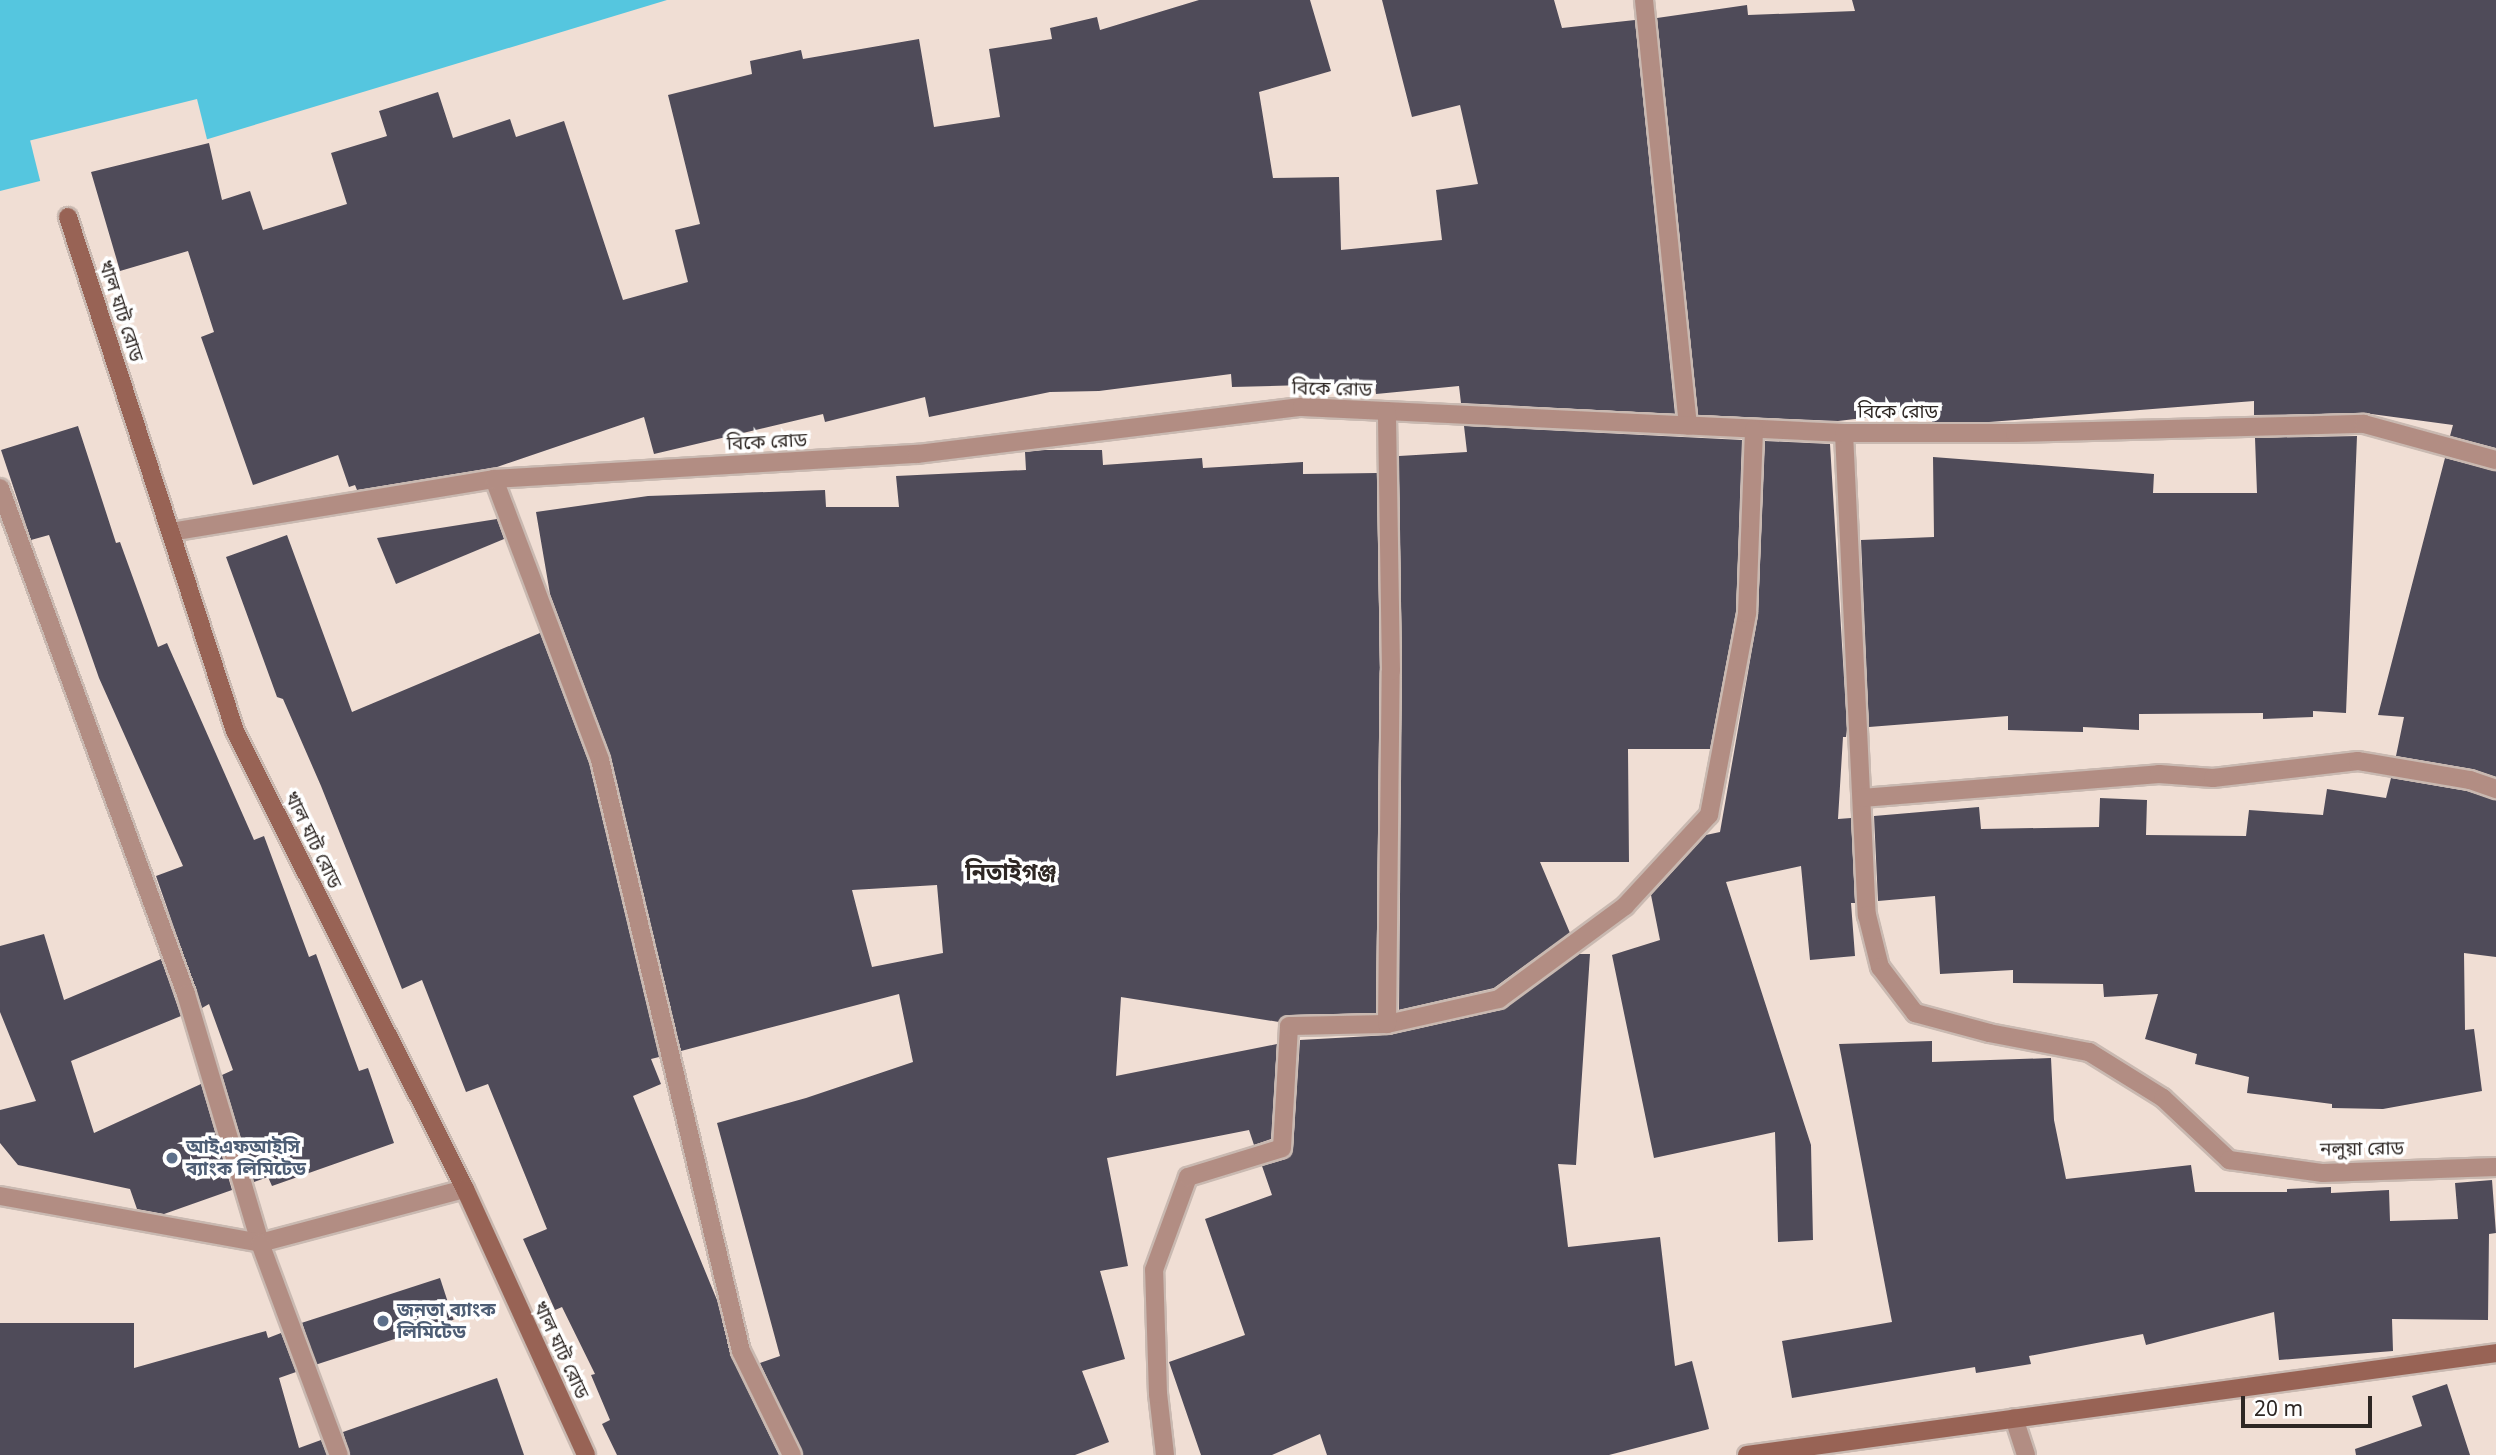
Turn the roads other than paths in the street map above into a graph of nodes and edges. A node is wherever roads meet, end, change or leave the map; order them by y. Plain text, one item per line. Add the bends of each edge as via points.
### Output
1 (1644, 0) edge
2 (68, 217) dead end
3 (1387, 411) junction
4 (1688, 426) junction
5 (1754, 429) junction
6 (1844, 433) junction
7 (2496, 460) edge
8 (494, 479) junction
9 (0, 488) edge
10 (170, 532) junction
11 (2496, 789) edge
12 (1862, 798) junction
13 (1387, 1024) junction
14 (2496, 1167) edge
15 (465, 1189) junction
16 (0, 1196) edge
17 (260, 1243) junction
18 (2496, 1353) edge
19 (2014, 1418) junction
20 (339, 1455) edge
21 (586, 1455) edge
22 (792, 1455) edge
23 (1165, 1455) edge
24 (1747, 1455) edge
25 (2026, 1455) edge

1 - 4 street
2 - 10 street, খাল ঘাট রোড
3 - 4 street, বিকে রোড
3 - 8 street, বিকে রোড via 1302,407 917,454
3 - 13 street via 1391,671
4 - 5 street, বিকে রোড
5 - 6 street, বিকে রোড
5 - 13 street via 1747,612 1709,815 1625,906 1499,999
6 - 7 street, বিকে রোড via 2364,424
6 - 12 street
8 - 10 street, বিকে রোড
8 - 22 street via 600,760 741,1351
9 - 17 street via 186,994
10 - 15 street, খাল ঘাট রোড via 235,731
11 - 12 street via 2470,780 2358,761 2213,778 2159,774
12 - 14 street, নলুয়া রোড via 1867,915 1880,967 1915,1013 2089,1052 2162,1098 2229,1160 2323,1173
13 - 23 street via 1289,1026 1282,1148 1188,1177 1154,1270
15 - 17 street
15 - 21 street, খাল ঘাট রোড
16 - 17 street
17 - 20 street
18 - 19 street
19 - 24 street
19 - 25 street

